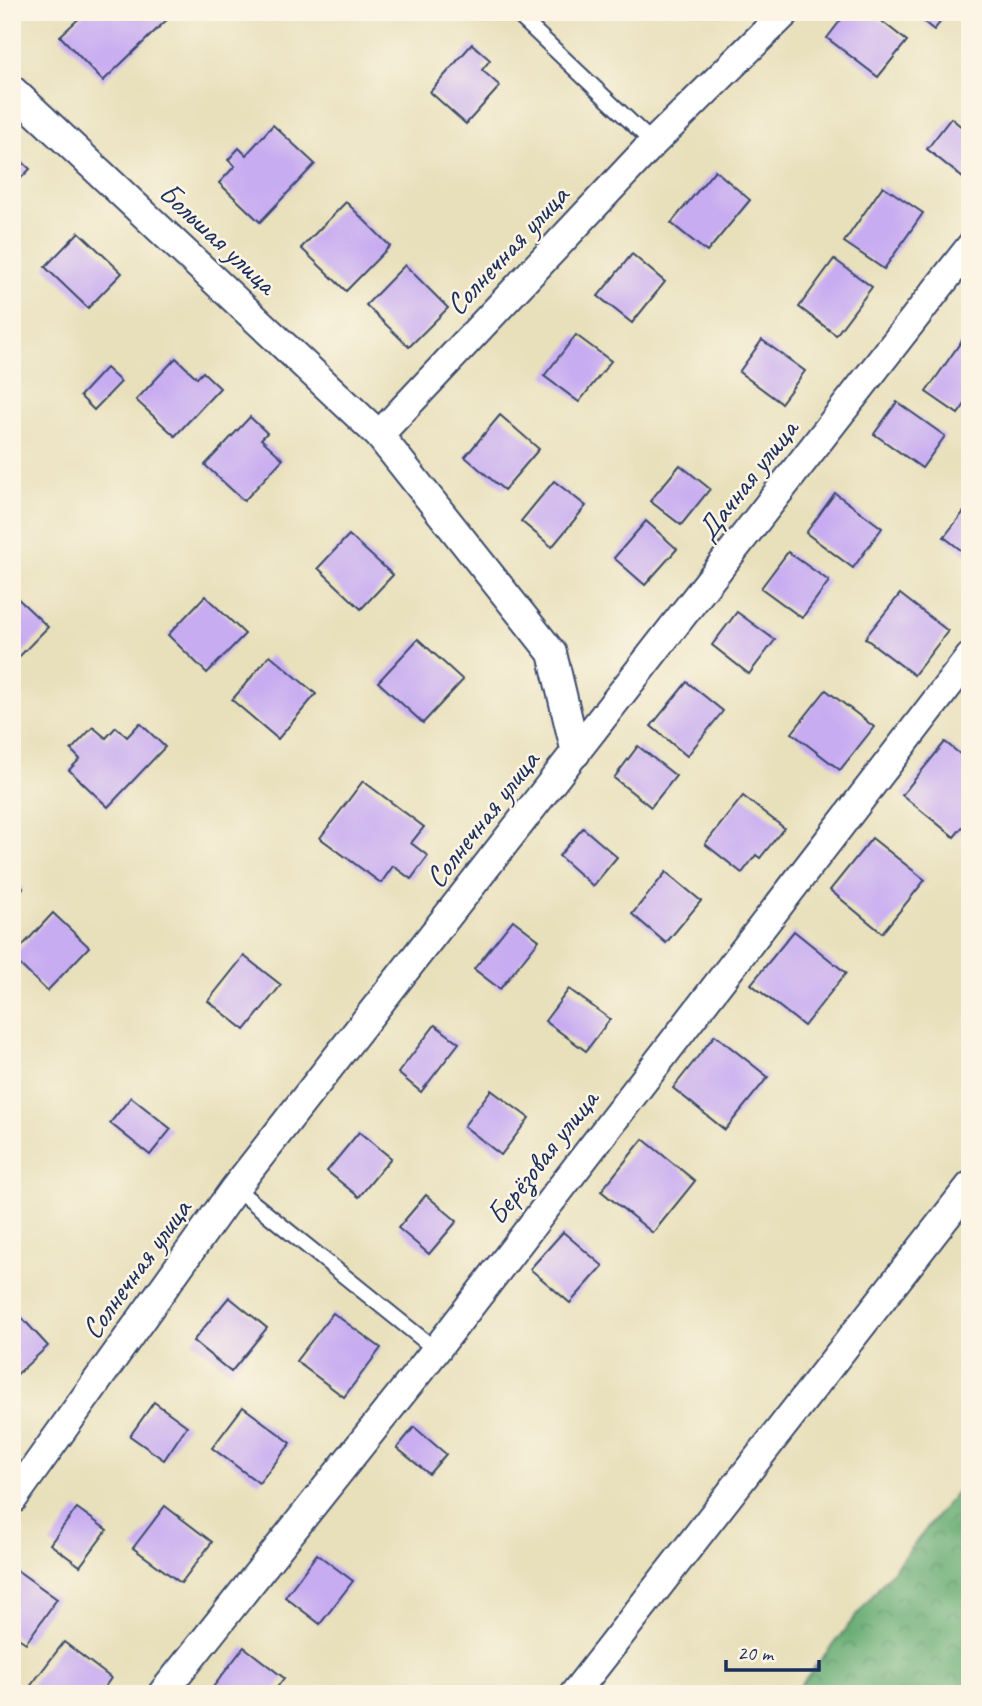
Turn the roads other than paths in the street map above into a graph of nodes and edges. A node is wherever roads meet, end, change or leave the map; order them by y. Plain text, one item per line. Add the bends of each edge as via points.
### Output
1 (515, 12) edge
2 (786, 12) edge
3 (12, 90) edge
4 (653, 143) junction
5 (970, 247) edge
6 (379, 435) junction
7 (970, 657) edge
8 (576, 753) junction
9 (970, 1186) edge
10 (235, 1188) junction
11 (436, 1350) junction
12 (12, 1500) edge
13 (162, 1694) edge
14 (574, 1694) edge

1 - 4 lane
2 - 4 street, Солнечная улица
3 - 6 street, Большая улица
4 - 6 street, Солнечная улица
5 - 8 street, Дачная улица
6 - 8 street, Солнечная улица via 552,653
7 - 11 street, Берёзовая улица
8 - 10 street, Солнечная улица
9 - 14 street
10 - 11 lane
10 - 12 street, Солнечная улица
11 - 13 street, Берёзовая улица

